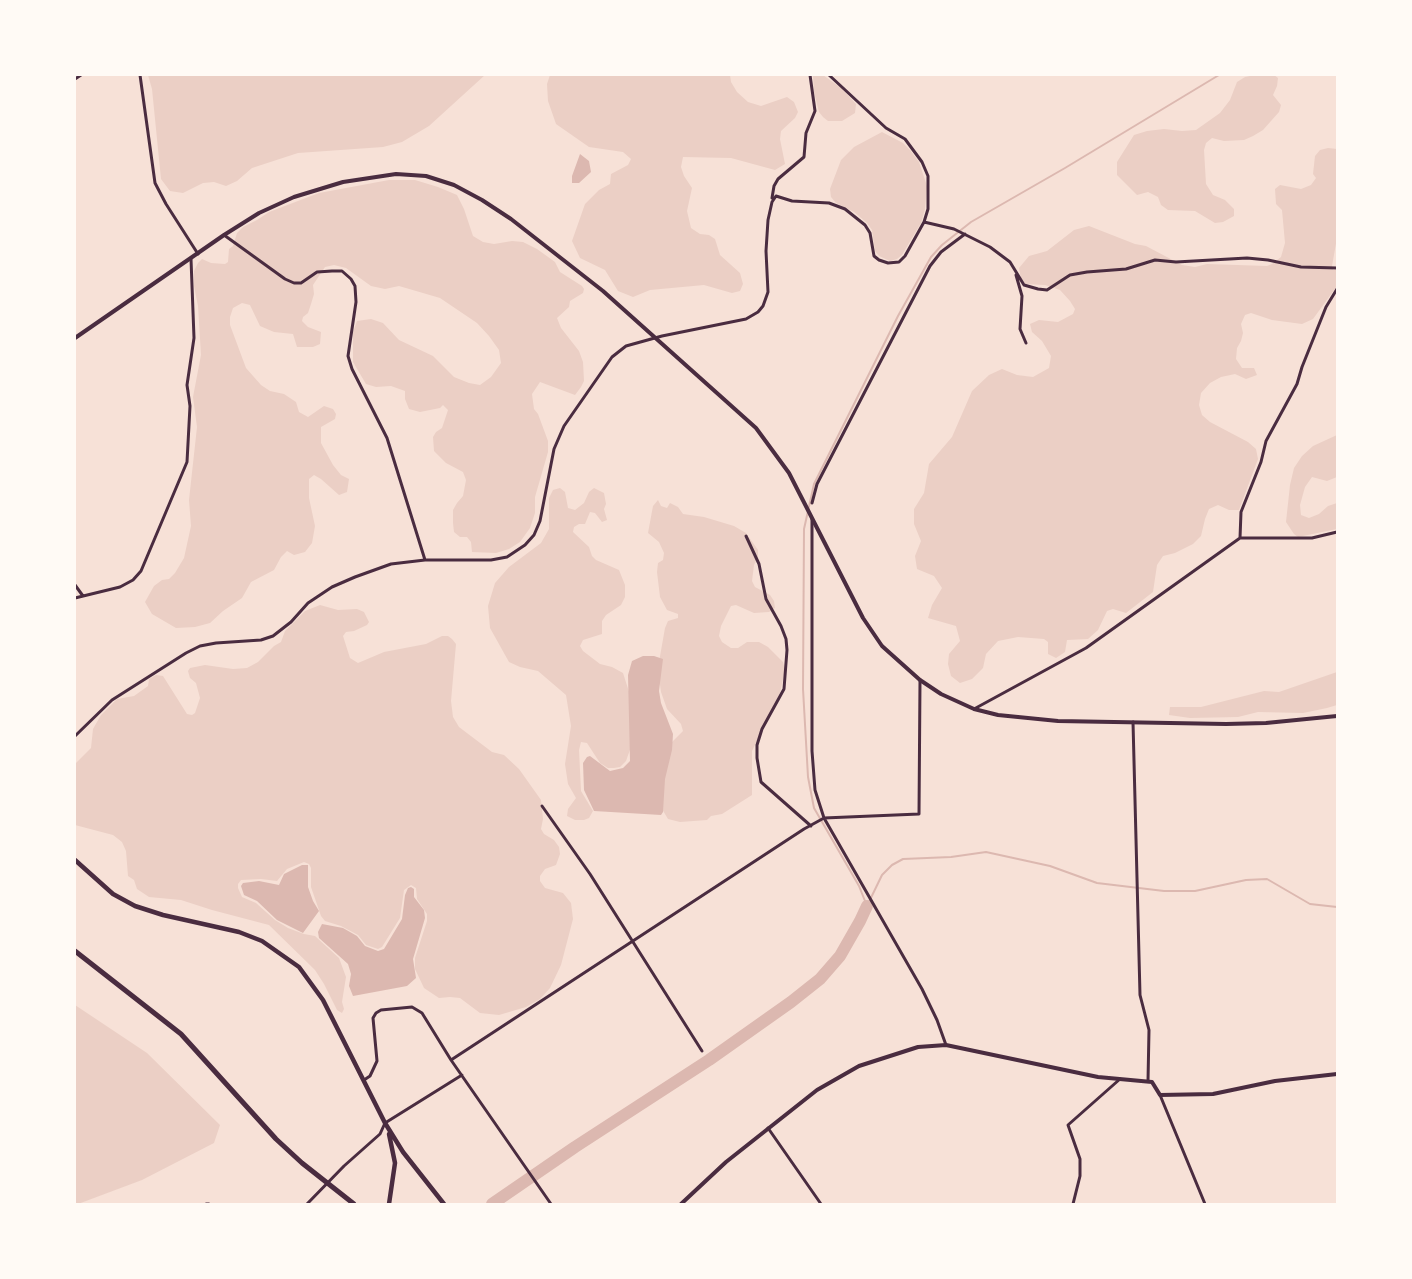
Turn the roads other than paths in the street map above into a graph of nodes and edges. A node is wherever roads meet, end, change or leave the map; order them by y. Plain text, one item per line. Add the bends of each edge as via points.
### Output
1 (81, 75) edge
2 (140, 75) edge
3 (810, 75) edge
4 (829, 75) edge
5 (75, 79) edge
6 (772, 200) junction
7 (924, 222) junction
8 (963, 234) junction
9 (224, 235) junction
10 (198, 254) junction
11 (191, 259) junction
12 (1337, 268) edge
13 (1017, 273) junction
14 (1337, 289) edge
15 (75, 338) edge
16 (656, 338) junction
17 (1026, 343) dead end
18 (812, 503) dead end
19 (812, 517) junction
20 (1337, 532) edge
21 (746, 536) dead end
22 (1240, 538) junction
23 (425, 560) junction
24 (75, 585) edge
25 (82, 596) junction
26 (75, 598) edge
27 (920, 680) junction
28 (974, 709) junction
29 (1337, 716) edge
30 (1133, 722) junction
31 (75, 736) edge
32 (542, 806) dead end
33 (825, 818) junction
34 (811, 826) junction
35 (75, 860) edge
36 (633, 942) junction
37 (75, 951) edge
38 (946, 1045) junction
39 (702, 1051) dead end
40 (451, 1060) junction
41 (1337, 1074) edge
42 (462, 1075) junction
43 (1120, 1079) junction
44 (364, 1080) junction
45 (1148, 1081) junction
46 (1160, 1095) junction
47 (386, 1123) junction
48 (768, 1128) junction
49 (307, 1204) edge
50 (354, 1204) edge
51 (389, 1204) edge
52 (444, 1204) edge
53 (551, 1204) edge
54 (681, 1204) edge
55 (821, 1204) edge
56 (1073, 1204) edge
57 (1205, 1204) edge

1 - 5 street
2 - 10 street via 155,183
3 - 6 street via 815,111 806,133 804,157 778,179
4 - 7 street via 916,152 928,176
6 - 7 street via 779,195 788,200 845,208 866,225 874,256 888,263 899,262 905,256
6 - 16 street via 766,251 768,292 758,312 740,321
7 - 8 street
8 - 13 street via 1002,255
8 - 18 street via 930,266 817,484
9 - 10 street
9 - 16 street via 275,205 343,182 396,174 426,176 454,185 511,219
9 - 23 street via 294,283 301,283 317,272 342,271 351,279 356,302 348,356 387,438
10 - 11 street
11 - 15 street
11 - 25 street via 194,338 187,385 187,462 141,571 120,587
12 - 13 street via 1247,258 1155,260 1126,269 1070,275 1047,290 1027,287
13 - 17 street via 1022,296 1020,329
14 - 22 street via 1326,307 1297,384 1266,441 1241,512
16 - 19 street via 756,428 778,457
16 - 23 street via 626,346 612,357 564,426 554,449 540,521 525,545 491,560
19 - 27 street via 863,618 882,646
19 - 33 street via 812,751 815,790
20 - 22 street via 1312,538
21 - 34 street via 787,650 784,689 757,745 761,782
22 - 28 street via 1086,648
23 - 31 street via 391,564 332,587 308,603 273,636 216,643 186,652 112,700
24 - 25 street
25 - 26 street
27 - 28 street
27 - 33 street via 919,814
28 - 30 street via 1021,719
29 - 30 street via 1256,723
30 - 45 street via 1140,995 1149,1030
32 - 36 street
33 - 34 street
33 - 38 street via 922,989
34 - 36 street
35 - 44 main road via 113,894 135,906 239,932 281,953 312,984
36 - 39 street
36 - 40 street
37 - 50 highway via 181,1034 258,1121
38 - 43 street
38 - 48 street via 918,1047 859,1066 817,1090
40 - 42 street
40 - 44 street via 422,1013 412,1007 381,1010 373,1018 377,1061
41 - 46 street via 1265,1082 1213,1094
42 - 47 street
42 - 53 street
43 - 45 street
43 - 56 street via 1068,1125 1080,1159
44 - 47 main road
45 - 46 street
46 - 57 street
47 - 49 street via 380,1134
47 - 51 main road via 395,1162
47 - 52 main road via 403,1152
48 - 54 street
48 - 55 street

